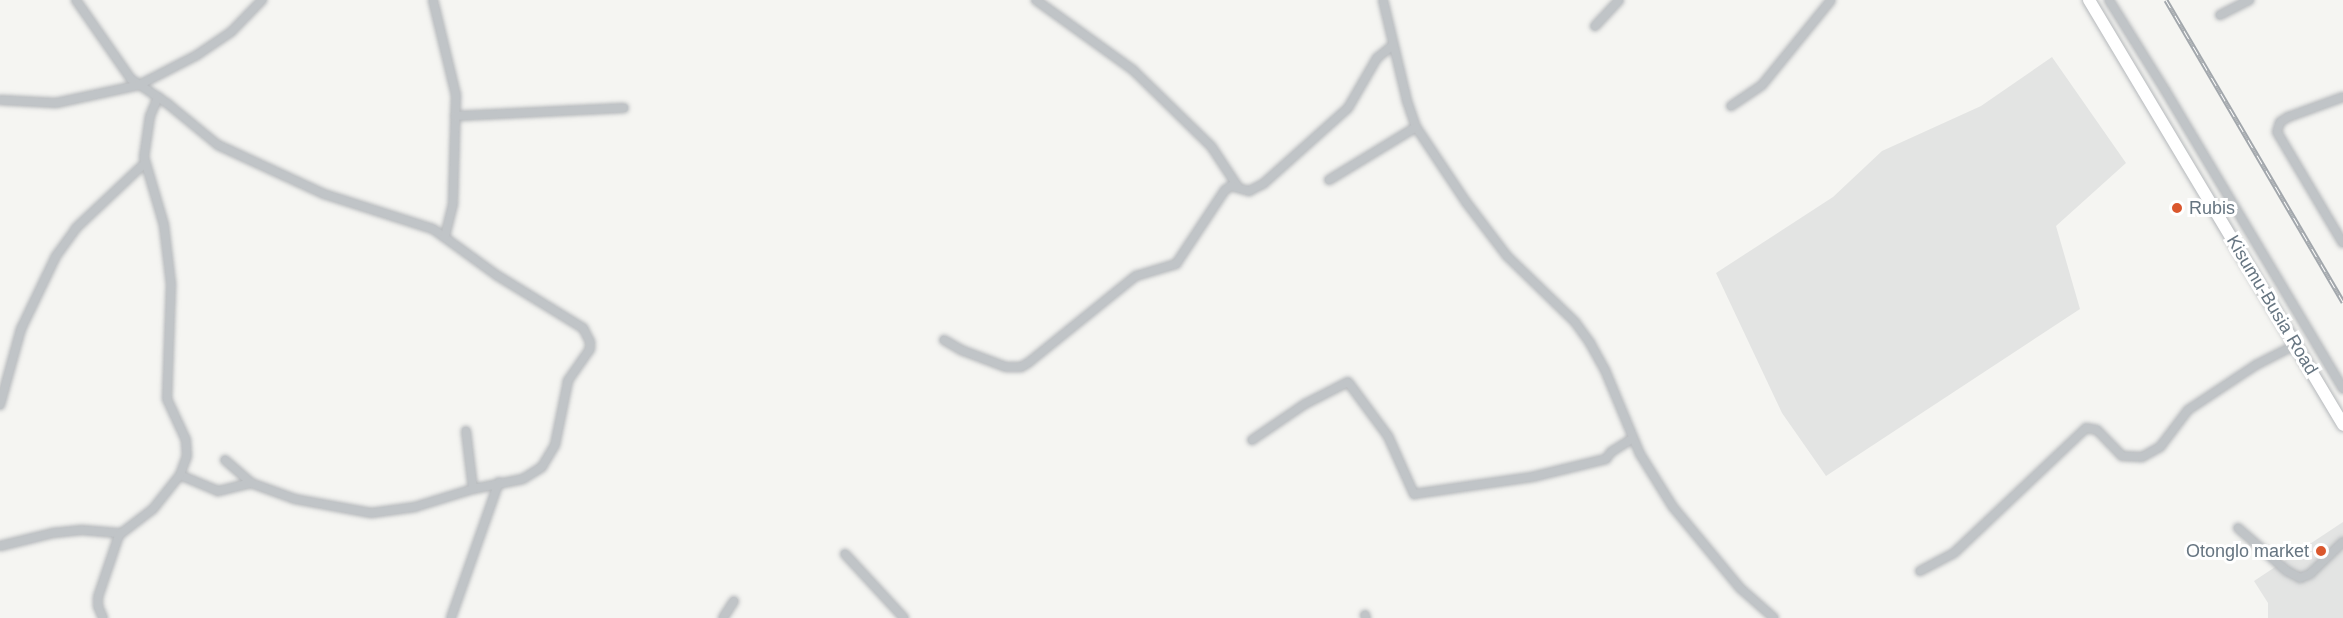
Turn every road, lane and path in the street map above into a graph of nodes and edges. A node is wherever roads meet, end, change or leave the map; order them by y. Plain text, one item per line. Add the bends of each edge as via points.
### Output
1 (76, 0) edge
2 (262, 0) edge
3 (433, 0) edge
4 (1036, 0) edge
5 (1383, 0) edge
6 (1619, 0) edge
7 (1831, 0) edge
8 (2089, 0) edge
9 (2109, 0) edge
10 (2249, 0) edge
11 (2220, 15) dead end
12 (1595, 26) dead end
13 (1394, 45) junction
14 (139, 85) junction
15 (158, 97) junction
16 (2343, 97) edge
17 (0, 100) edge
18 (1731, 106) dead end
19 (624, 108) dead end
20 (455, 116) junction
21 (1416, 128) junction
22 (145, 163) junction
23 (1329, 180) dead end
24 (1238, 188) junction
25 (445, 237) junction
26 (2343, 243) edge
27 (944, 340) dead end
28 (2295, 345) junction
29 (2343, 389) edge
30 (0, 405) edge
31 (2343, 425) edge
32 (466, 431) dead end
33 (1633, 438) junction
34 (1252, 440) dead end
35 (225, 460) dead end
36 (180, 475) junction
37 (499, 482) junction
38 (251, 483) junction
39 (473, 489) junction
40 (2238, 528) dead end
41 (120, 533) junction
42 (2343, 542) edge
43 (0, 546) edge
44 (845, 554) dead end
45 (1920, 571) dead end
46 (735, 601) dead end
47 (103, 618) edge
48 (451, 618) edge
49 (723, 618) edge
50 (904, 618) edge
51 (1774, 618) edge

1 - 14 street via 123,70
2 - 14 street via 231,32
3 - 20 street via 455,87
4 - 24 street via 1133,70 1211,146
5 - 13 street
6 - 12 street
7 - 18 street via 1762,85
8 - 28 highway, Kisumu-Busia Road
9 - 29 street
10 - 11 street
13 - 21 street
13 - 24 street via 1377,58 1348,108 1263,184 1249,191
14 - 15 street
14 - 17 street via 56,103
15 - 22 street via 150,116
15 - 25 street via 205,136 233,153 297,183
16 - 26 street via 2288,117 2280,122 2277,132
19 - 20 street
20 - 25 street via 453,204
21 - 23 street
21 - 33 street via 1507,256 1575,322 1590,343
22 - 30 street via 76,228 56,256 21,329
22 - 36 street via 165,234 171,284 167,399 188,447
24 - 27 street via 1225,190 1176,264 1136,276 1021,367 1006,367
25 - 37 street via 498,276 583,328 590,342 590,349 568,381 555,445 549,456 532,475
28 - 31 highway, Kisumu-Busia Road
28 - 45 street via 2256,365 2188,410 2160,447 2142,457 2122,456 2097,430 2086,428 1954,553
32 - 39 street
33 - 34 street via 1606,459 1532,477 1414,494 1388,436 1348,382 1305,404
33 - 51 street via 1673,507 1740,588
35 - 38 street
36 - 38 street via 218,491
36 - 41 street via 146,516
37 - 39 street
37 - 48 street
38 - 39 street via 295,499 371,513 415,507
40 - 42 street via 2300,578 2310,574
41 - 43 street via 53,533
41 - 47 street via 98,597
44 - 50 street
46 - 49 street

